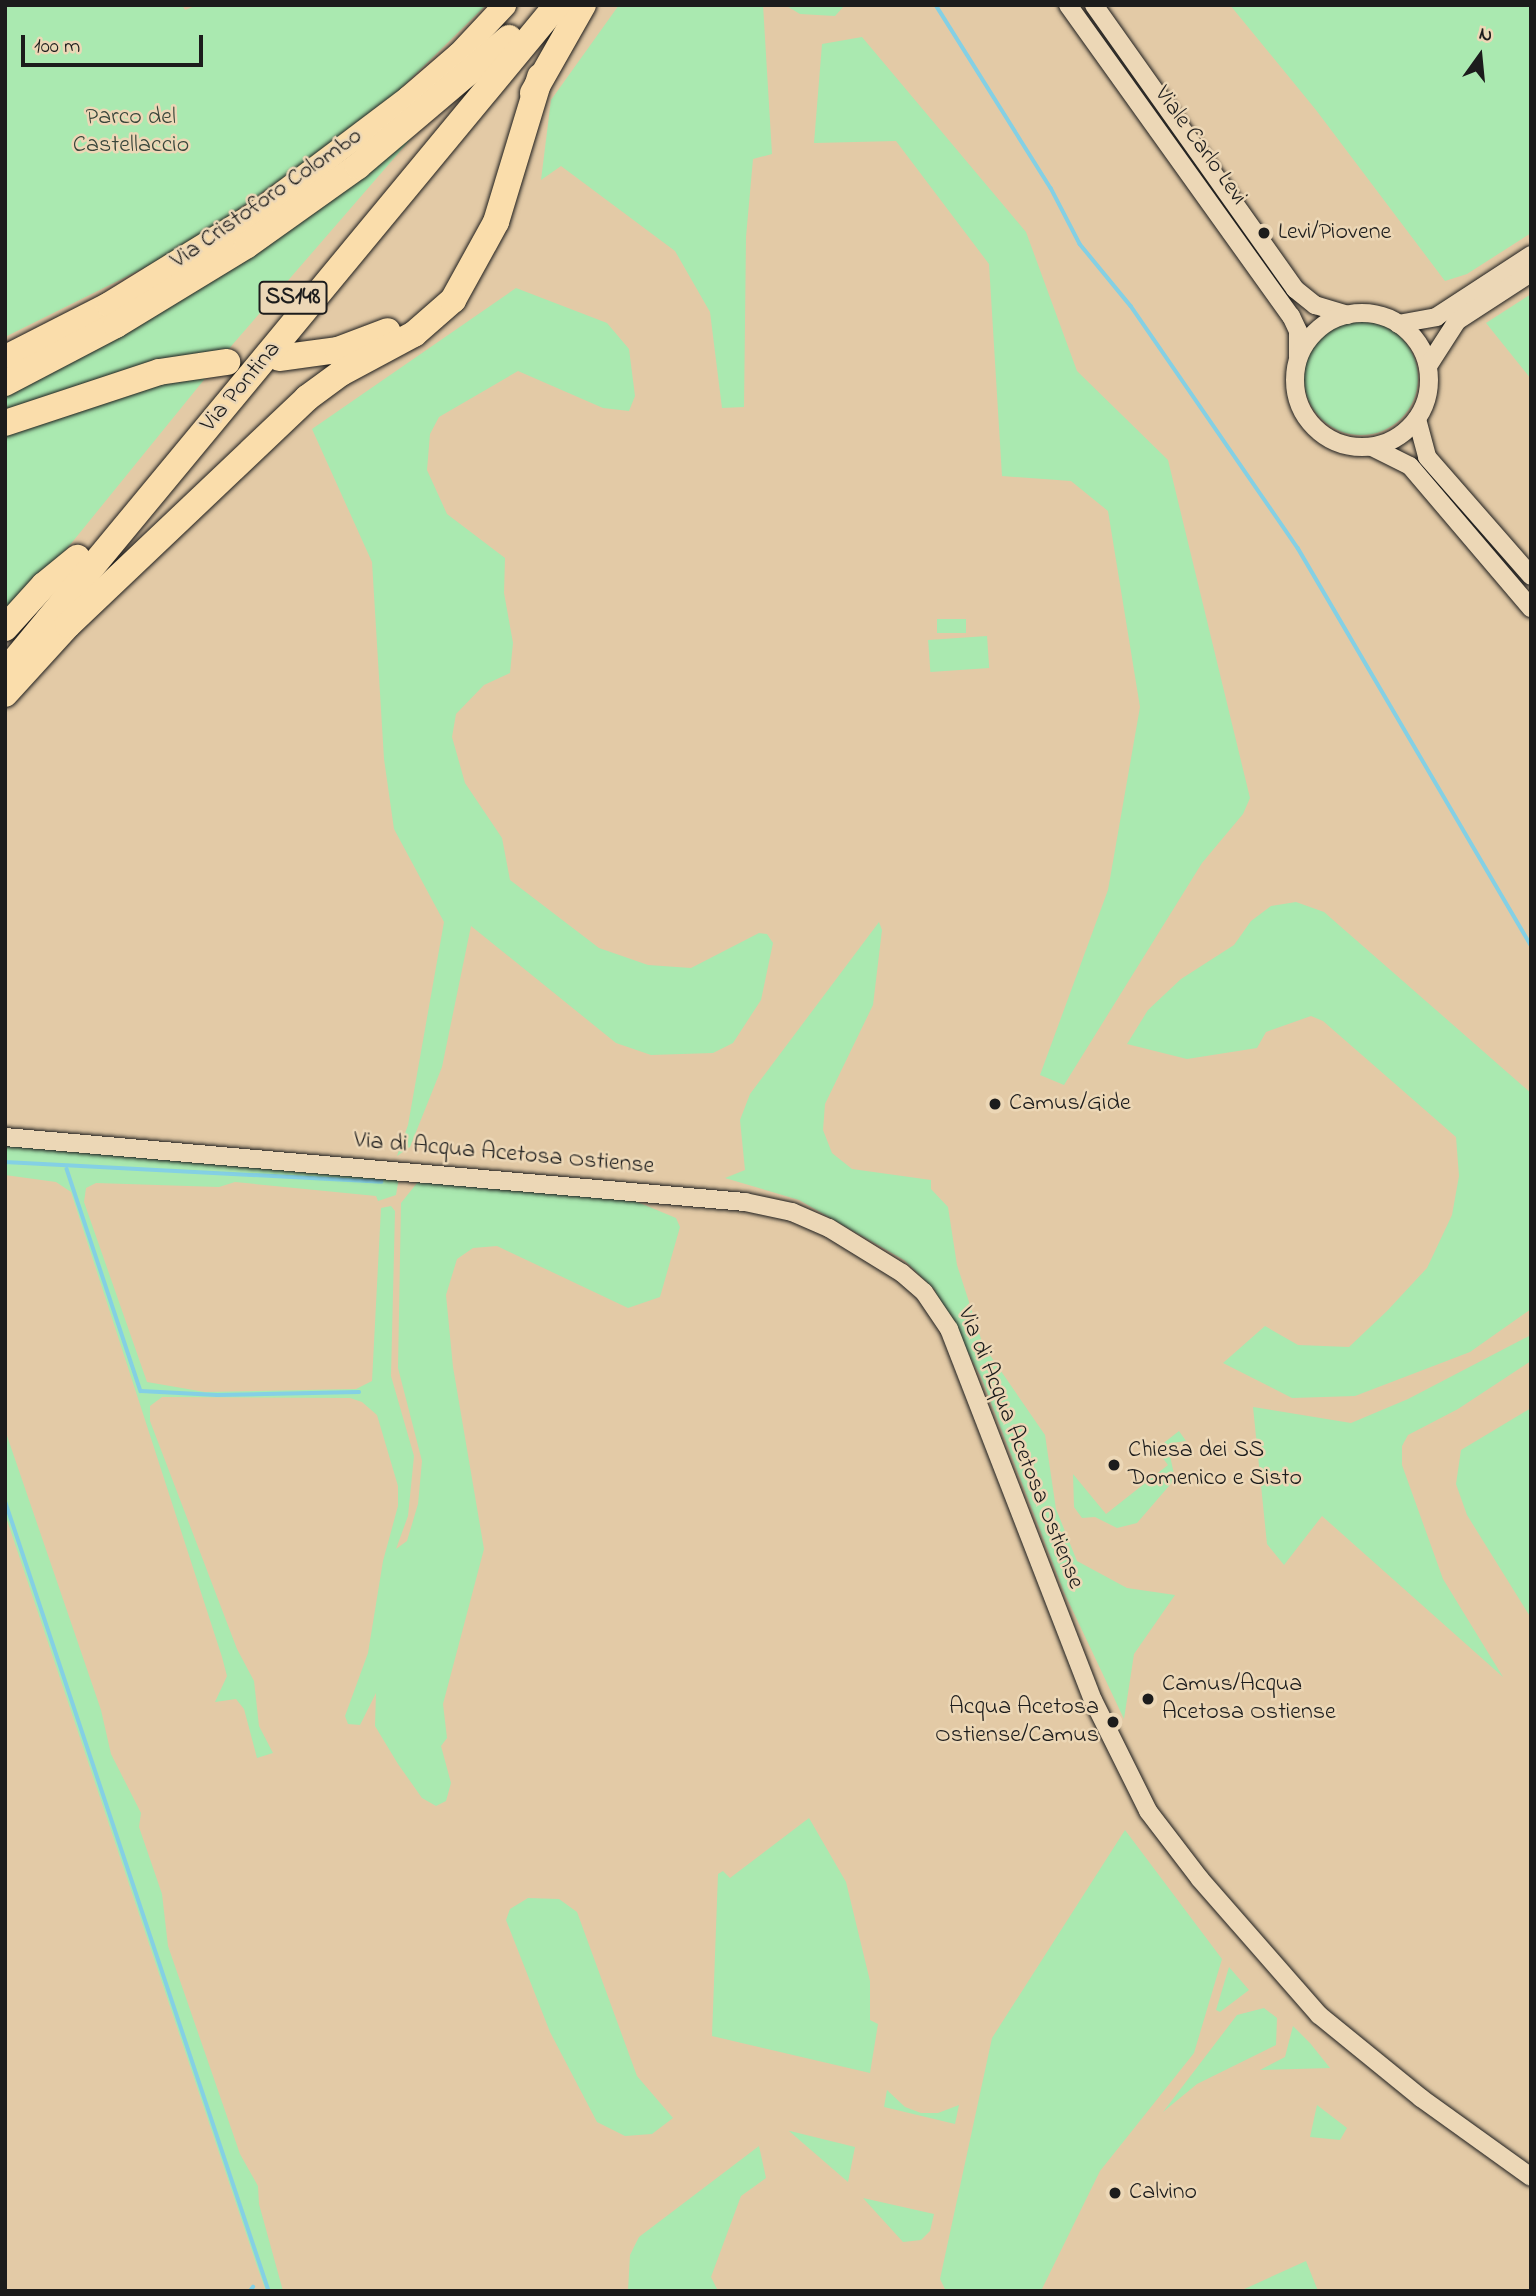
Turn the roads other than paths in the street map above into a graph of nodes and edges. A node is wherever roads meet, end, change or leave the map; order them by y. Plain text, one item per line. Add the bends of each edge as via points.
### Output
1 (504, 5) edge
2 (537, 5) edge
3 (557, 5) edge
4 (583, 5) edge
5 (1068, 5) edge
6 (1094, 5) edge
7 (509, 38) junction
8 (540, 77) junction
9 (1531, 255) edge
10 (1531, 273) edge
11 (1348, 315) junction
12 (1398, 324) junction
13 (5, 356) edge
14 (1298, 357) junction
15 (279, 358) dead end
16 (227, 362) dead end
17 (1428, 366) junction
18 (5, 383) edge
19 (1417, 419) junction
20 (5, 423) edge
21 (1372, 447) junction
22 (78, 558) junction
23 (1531, 576) edge
24 (1531, 608) edge
25 (5, 628) edge
26 (5, 647) edge
27 (5, 672) edge
28 (5, 694) edge
29 (5, 1137) edge
30 (1531, 2177) edge

1 - 13 main road, Via Cristoforo Colombo via 437,74 256,212 107,304
2 - 7 highway, SS148
3 - 27 highway, Via Pontina / SS148
4 - 8 highway
5 - 14 street, Viale Carlo Levi via 1288,310 1298,331
6 - 11 street, Viale Carlo Levi via 1299,294 1315,305
7 - 18 highway via 358,166 256,239 164,298
7 - 22 highway, Via Pontina / SS148
8 - 15 highway via 473,245 441,292 412,317 370,340 329,352
8 - 28 highway via 496,222 476,266 453,300 414,334 341,373 307,398 68,625
9 - 12 street via 1436,317
10 - 17 street via 1457,321
11 - 12 street via 1374,314
11 - 14 street via 1313,334
12 - 17 street via 1420,346
14 - 21 street via 1297,398 1310,423 1331,440
16 - 20 highway via 159,372
17 - 19 street via 1428,391
19 - 21 street via 1390,442
19 - 23 street via 1427,457
21 - 24 street via 1410,466
22 - 25 highway via 44,585
22 - 26 highway, Via Pontina / SS148
29 - 30 street, Via di Acqua Acetosa Ostiense via 745,1202 792,1212 829,1228 902,1273 925,1292 949,1329 1093,1700 1148,1811 1200,1879 1319,2015 1421,2098

